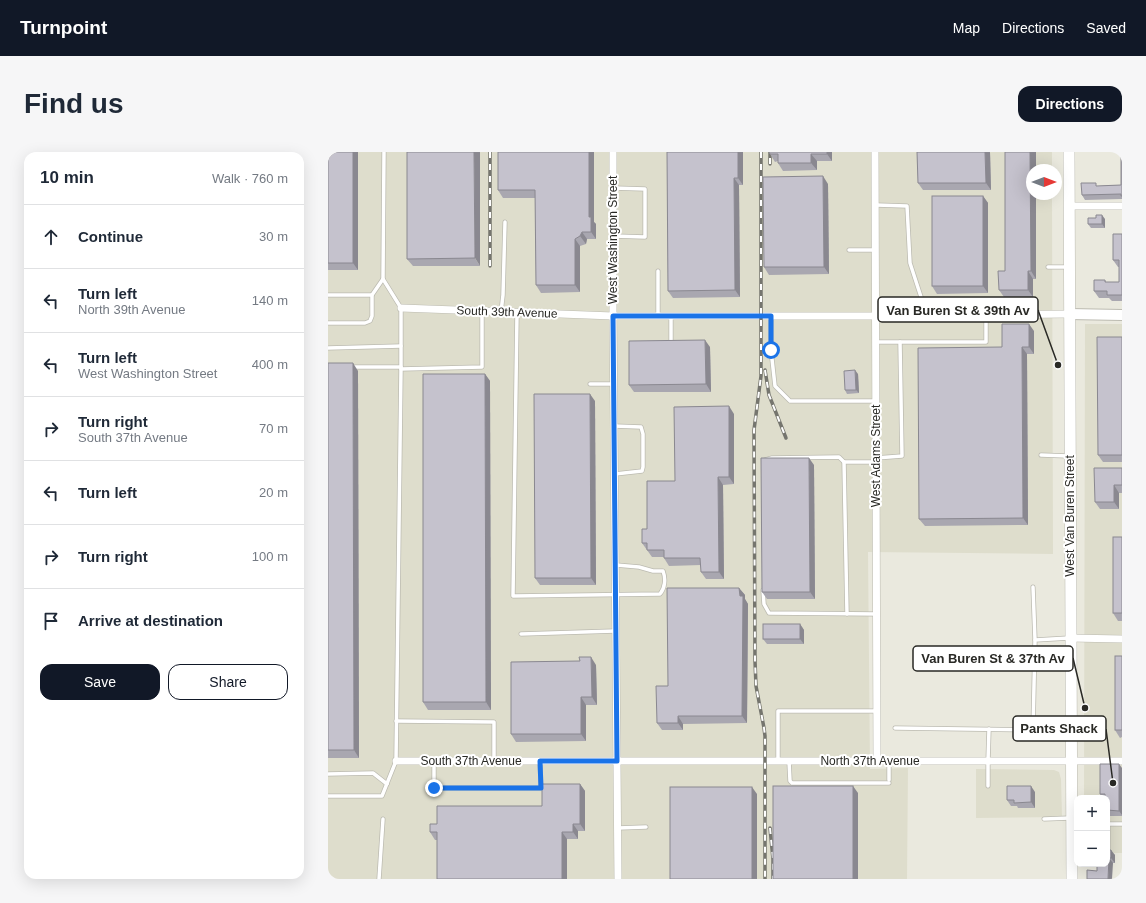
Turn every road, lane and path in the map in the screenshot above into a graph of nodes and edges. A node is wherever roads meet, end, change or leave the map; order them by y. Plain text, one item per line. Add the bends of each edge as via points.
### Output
1 (384, 152) edge
2 (613, 152) edge
3 (875, 152) edge
4 (1069, 152) edge
5 (613, 188) junction
6 (876, 205) junction
7 (1069, 206) junction
8 (1122, 206) edge
9 (505, 222) dead end
10 (613, 236) junction
11 (849, 250) dead end
12 (876, 250) junction
13 (1048, 267) dead end
14 (1069, 267) junction
15 (658, 271) dead end
16 (383, 280) junction
17 (328, 295) edge
18 (372, 295) junction
19 (401, 308) junction
20 (482, 311) junction
21 (501, 312) junction
22 (517, 313) junction
23 (1069, 314) junction
24 (922, 315) junction
25 (986, 315) junction
26 (1122, 315) edge
27 (613, 316) junction
28 (658, 316) junction
29 (671, 316) junction
30 (771, 316) junction
31 (876, 316) junction
32 (328, 324) edge
33 (671, 340) edge
34 (876, 342) junction
35 (900, 342) junction
36 (401, 346) junction
37 (328, 348) edge
38 (343, 367) edge
39 (401, 368) junction
40 (590, 384) dead end
41 (614, 384) junction
42 (876, 401) junction
43 (614, 426) junction
44 (1041, 456) dead end
45 (1070, 456) junction
46 (876, 460) junction
47 (844, 462) junction
48 (763, 465) edge
49 (615, 474) junction
50 (616, 565) junction
51 (763, 583) edge
52 (1033, 587) dead end
53 (616, 595) junction
54 (846, 614) junction
55 (877, 614) junction
56 (616, 630) junction
57 (521, 634) dead end
58 (1070, 638) junction
59 (1122, 639) edge
60 (1035, 640) junction
61 (877, 711) junction
62 (396, 721) junction
63 (895, 728) dead end
64 (989, 729) junction
65 (396, 761) junction
66 (434, 761) junction
67 (494, 761) junction
68 (540, 761) junction
69 (617, 761) junction
70 (778, 761) junction
71 (789, 761) junction
72 (878, 761) junction
73 (889, 761) junction
74 (988, 761) junction
75 (1071, 761) junction
76 (1122, 761) edge
77 (328, 774) edge
78 (387, 784) junction
79 (988, 786) dead end
80 (328, 796) edge
81 (1073, 814) edge
82 (383, 819) dead end
83 (1044, 819) dead end
84 (1110, 823) edge
85 (1122, 824) edge
86 (646, 827) dead end
87 (618, 828) junction
88 (379, 879) edge
89 (618, 879) edge
90 (1072, 879) edge

1 - 16 lane
2 - 5 street, West Washington Street
3 - 6 street, West Adams Street
4 - 7 main road, West Van Buren Street
5 - 10 street, West Washington Street
5 - 10 lane via 645,189 645,236
6 - 12 street, West Adams Street
6 - 24 lane via 908,206 910,263 922,300
7 - 8 street
7 - 14 main road, West Van Buren Street
9 - 21 lane via 504,295
10 - 27 street, West Washington Street
11 - 12 lane
12 - 31 street, West Adams Street
13 - 14 lane
14 - 23 main road, West Van Buren Street
15 - 28 lane
16 - 18 lane
16 - 19 lane
17 - 18 lane
18 - 32 lane via 370,321
19 - 20 street, South 39th Avenue
19 - 36 lane
20 - 21 street, South 39th Avenue
20 - 39 lane via 482,367
21 - 22 street, South 39th Avenue
22 - 27 street, South 39th Avenue
22 - 53 lane via 513,596
23 - 25 street, South 39th Avenue
23 - 26 street
23 - 45 main road, West Van Buren Street
24 - 25 street, South 39th Avenue
24 - 31 street, South 39th Avenue
25 - 35 lane via 986,342
27 - 28 street, South 39th Avenue
27 - 41 street, West Washington Street
28 - 29 street, South 39th Avenue
29 - 30 street, South 39th Avenue
29 - 33 lane
30 - 31 street, South 39th Avenue
30 - 42 lane via 775,386 790,401
31 - 34 street, West Adams Street
34 - 35 lane
34 - 42 street, West Adams Street
35 - 46 lane via 902,456
36 - 37 lane
36 - 39 lane
38 - 39 lane
39 - 62 lane
40 - 41 lane
41 - 43 street, West Washington Street
42 - 46 street, West Adams Street
43 - 49 street, West Washington Street
43 - 49 lane via 641,427 643,434 642,471
44 - 45 lane
45 - 58 main road, West Van Buren Street
46 - 47 lane
46 - 55 street, West Adams Street
47 - 48 lane via 839,457 772,458 765,460
47 - 54 lane
49 - 50 street, West Washington Street
50 - 53 street, West Washington Street
50 - 53 lane via 640,566 663,572 665,585 660,594
51 - 54 lane via 764,604 769,613
52 - 60 lane
53 - 56 street, West Washington Street
54 - 55 lane
55 - 61 street, West Adams Street
56 - 57 lane
56 - 69 street, West Washington Street
58 - 59 street
58 - 60 lane
58 - 75 main road, West Van Buren Street
60 - 64 lane via 1033,730
61 - 70 lane via 778,711
61 - 72 street, West Adams Street
62 - 65 lane
62 - 67 lane via 494,722
63 - 64 lane
64 - 74 lane
65 - 66 street, South 37th Avenue
65 - 78 lane
66 - 67 street, South 37th Avenue
66 - 68 lane via 434,788 541,788
67 - 68 street, South 37th Avenue
68 - 69 street, South 37th Avenue
69 - 70 street, North 37th Avenue
69 - 87 street, West Washington Street
70 - 71 street, North 37th Avenue
71 - 72 street, North 37th Avenue
71 - 73 lane via 792,783 889,781
72 - 73 street, North 37th Avenue
73 - 74 street, North 37th Avenue
74 - 75 street, North 37th Avenue
74 - 79 lane
75 - 76 street, North 37th Avenue
75 - 81 main road, West Van Buren Street
77 - 78 lane via 373,773
78 - 80 lane via 382,796
81 - 83 lane
81 - 90 main road, West Van Buren Street
82 - 88 lane
84 - 85 lane
86 - 87 lane
87 - 89 street, West Washington Street

